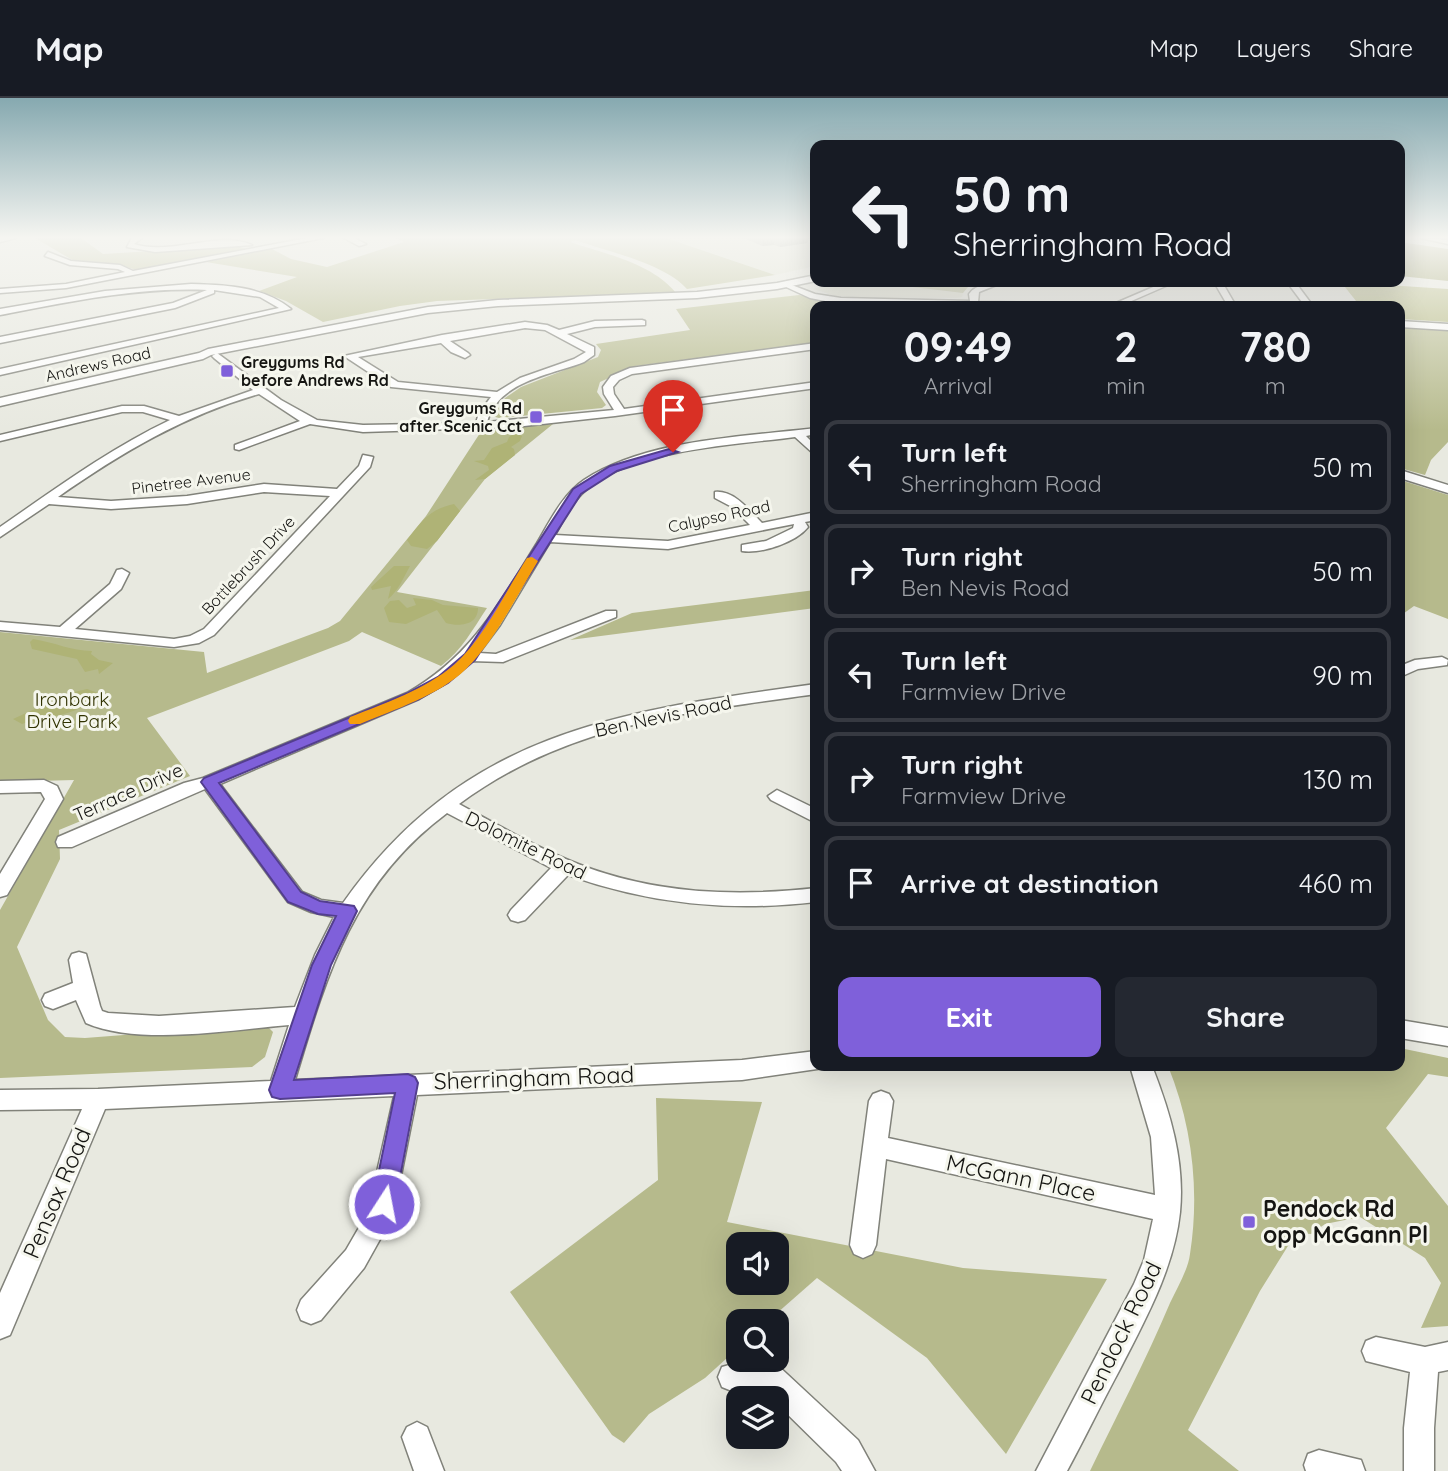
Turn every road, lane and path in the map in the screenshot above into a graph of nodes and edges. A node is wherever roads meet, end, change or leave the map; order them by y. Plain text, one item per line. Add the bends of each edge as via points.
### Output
1 (56, 302) edge
2 (180, 302) edge
3 (276, 302) edge
4 (523, 302) edge
5 (0, 312) edge
6 (642, 323) dead end
7 (1405, 324) edge
8 (1448, 327) edge
9 (560, 333) junction
10 (442, 338) junction
11 (0, 340) edge
12 (810, 347) edge
13 (219, 354) junction
14 (466, 355) dead end
15 (0, 372) edge
16 (810, 387) edge
17 (262, 390) junction
18 (500, 394) junction
19 (0, 402) edge
20 (620, 411) junction
21 (179, 419) junction
22 (309, 421) junction
23 (481, 425) junction
24 (810, 431) edge
25 (797, 433) junction
26 (0, 438) edge
27 (239, 447) dead end
28 (810, 447) edge
29 (367, 457) dead end
30 (1405, 476) edge
31 (1448, 489) edge
32 (340, 493) junction
33 (719, 495) dead end
34 (47, 500) junction
35 (810, 517) edge
36 (797, 518) junction
37 (758, 526) junction
38 (0, 533) edge
39 (546, 538) junction
40 (747, 548) dead end
41 (121, 573) dead end
42 (611, 614) dead end
43 (0, 626) edge
44 (63, 632) junction
45 (471, 657) junction
46 (1443, 662) dead end
47 (1405, 669) edge
48 (810, 690) edge
49 (209, 782) junction
50 (0, 787) edge
51 (777, 796) dead end
52 (446, 805) junction
53 (810, 814) edge
54 (65, 842) dead end
55 (565, 866) junction
56 (0, 890) edge
57 (810, 896) edge
58 (348, 911) junction
59 (518, 915) dead end
60 (79, 960) dead end
61 (85, 987) junction
62 (53, 1000) dead end
63 (303, 1015) junction
64 (1405, 1030) edge
65 (1448, 1037) edge
66 (810, 1062) edge
67 (1143, 1071) edge
68 (408, 1083) junction
69 (280, 1090) junction
70 (98, 1099) junction
71 (0, 1100) edge
72 (881, 1101) dead end
73 (875, 1146) junction
74 (1167, 1210) junction
75 (863, 1245) dead end
76 (310, 1310) dead end
77 (0, 1325) edge
78 (1377, 1351) dead end
79 (1436, 1358) edge
80 (745, 1372) edge
81 (771, 1372) edge
82 (732, 1377) dead end
83 (417, 1437) dead end
84 (1319, 1465) dead end
85 (429, 1471) edge
86 (860, 1471) edge
87 (1051, 1471) edge
88 (1350, 1471) edge
89 (1419, 1471) edge

1 - 5 street
2 - 11 street
3 - 15 street via 287,309
4 - 13 main road, Andrews Road via 451,307 345,323
6 - 9 street via 595,324
7 - 8 street
9 - 10 street via 525,325
9 - 18 street via 589,346 591,354
10 - 14 street
10 - 18 street via 346,355 395,386
12 - 20 street via 630,371 608,387
13 - 17 street
13 - 19 main road, Andrews Road
16 - 20 street
17 - 21 street
17 - 22 street
18 - 23 street via 485,410
20 - 23 street
21 - 26 street via 134,407
21 - 34 street via 130,443
22 - 23 street via 352,428
22 - 27 street
24 - 25 street, Terrace Drive
25 - 28 street
25 - 39 street, Terrace Drive via 660,454 614,468 577,492
29 - 32 street, Bottlebrush Drive via 366,465
30 - 31 street
32 - 34 street, Pinetree Avenue via 264,488 123,505
32 - 44 street, Bottlebrush Drive via 205,635 174,643
33 - 37 street via 736,504
34 - 38 street
35 - 36 street, Calypso Road
36 - 37 street, Calypso Road
36 - 40 street via 802,527 799,531
37 - 39 street, Calypso Road via 668,545
39 - 45 street, Terrace Drive
41 - 44 street via 116,586
42 - 45 street via 504,657
43 - 44 street, Bottlebrush Drive
45 - 49 street, Terrace Drive via 421,692
46 - 47 street
48 - 52 street, Ben Nevis Road via 670,710 596,728 516,761
49 - 54 street, Terrace Drive
49 - 58 street via 295,897 318,908
50 - 56 street via 44,786 54,799
51 - 53 street
52 - 55 street, Dolomite Road
52 - 58 street, Ben Nevis Road via 388,859
55 - 57 street, Dolomite Road via 627,888 695,899 755,901
55 - 59 street
58 - 63 street, Ben Nevis Road
60 - 61 street
61 - 62 street
61 - 63 street via 96,1019 121,1025
63 - 69 street, Ben Nevis Road
64 - 65 street
66 - 68 street, Sherringham Road via 742,1070
67 - 74 street, Pendock Road via 1160,1119 1168,1172
68 - 69 street, Sherringham Road
68 - 76 street via 380,1216 355,1259
69 - 70 street, Sherringham Road
70 - 71 street, Sherringham Road
70 - 77 street, Pensax Road
72 - 73 street
73 - 74 street, McGann Place
73 - 75 street
74 - 87 street, Pendock Road via 1149,1282
78 - 79 street
79 - 89 street via 1419,1428
80 - 82 street
81 - 86 street
83 - 85 street
84 - 88 street

